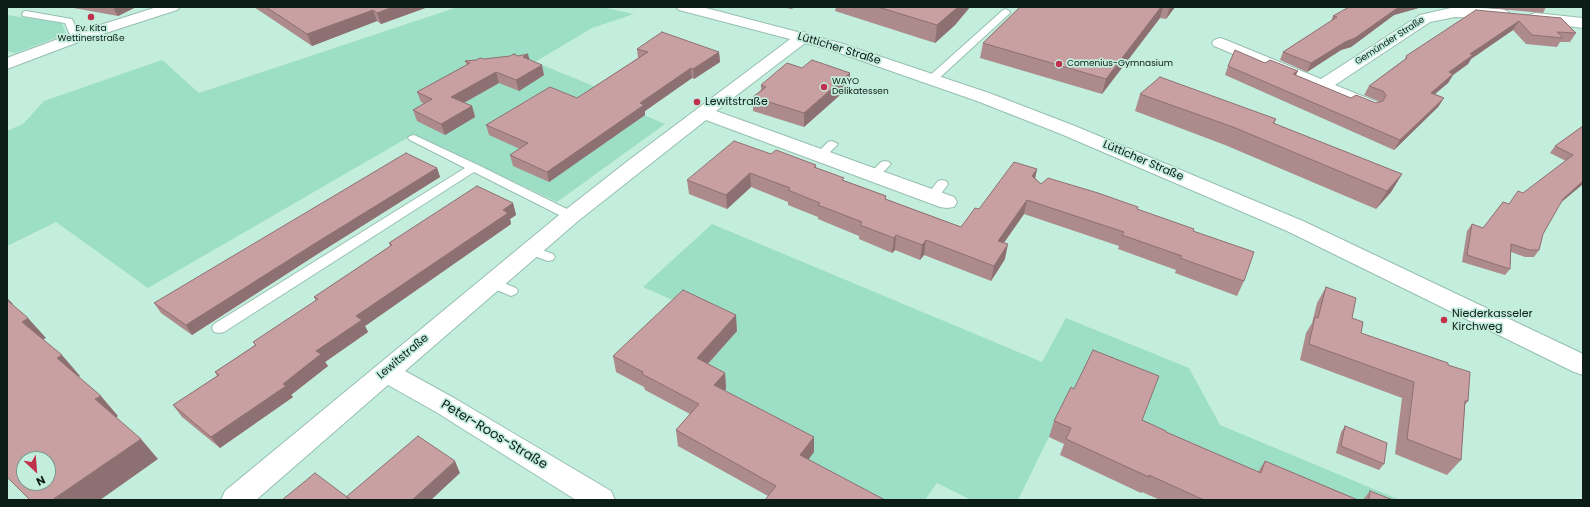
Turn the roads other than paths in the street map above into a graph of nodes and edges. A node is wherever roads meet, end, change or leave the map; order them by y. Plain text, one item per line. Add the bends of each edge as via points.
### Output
1 (172, 7) edge
2 (684, 7) edge
3 (1006, 12) dead end
4 (26, 14) dead end
5 (1583, 23) edge
6 (803, 37) junction
7 (75, 38) junction
8 (1220, 43) dead end
9 (7, 64) edge
10 (931, 80) junction
11 (1322, 86) junction
12 (1370, 106) edge
13 (704, 113) junction
14 (414, 138) dead end
15 (474, 168) junction
16 (940, 194) dead end
17 (571, 216) junction
18 (219, 328) dead end
19 (1583, 365) edge
20 (386, 372) junction
21 (235, 500) edge
22 (601, 500) edge

1 - 7 street
2 - 6 street, Lütticher Straße
3 - 10 lane
4 - 7 lane via 69,21
5 - 11 street, Gemünder Straße via 1470,13 1434,15 1425,18
6 - 10 street, Lütticher Straße
6 - 13 street, Lewitstraße
7 - 9 street
8 - 11 street
10 - 19 street, Lütticher Straße via 1068,130 1295,226
11 - 12 street
13 - 16 street via 826,150
13 - 17 street, Lewitstraße
14 - 15 lane
15 - 17 lane
15 - 18 lane
17 - 20 street, Lewitstraße via 540,253 501,287
20 - 21 street, Lewitstraße
20 - 22 street, Peter-Roos-Straße

